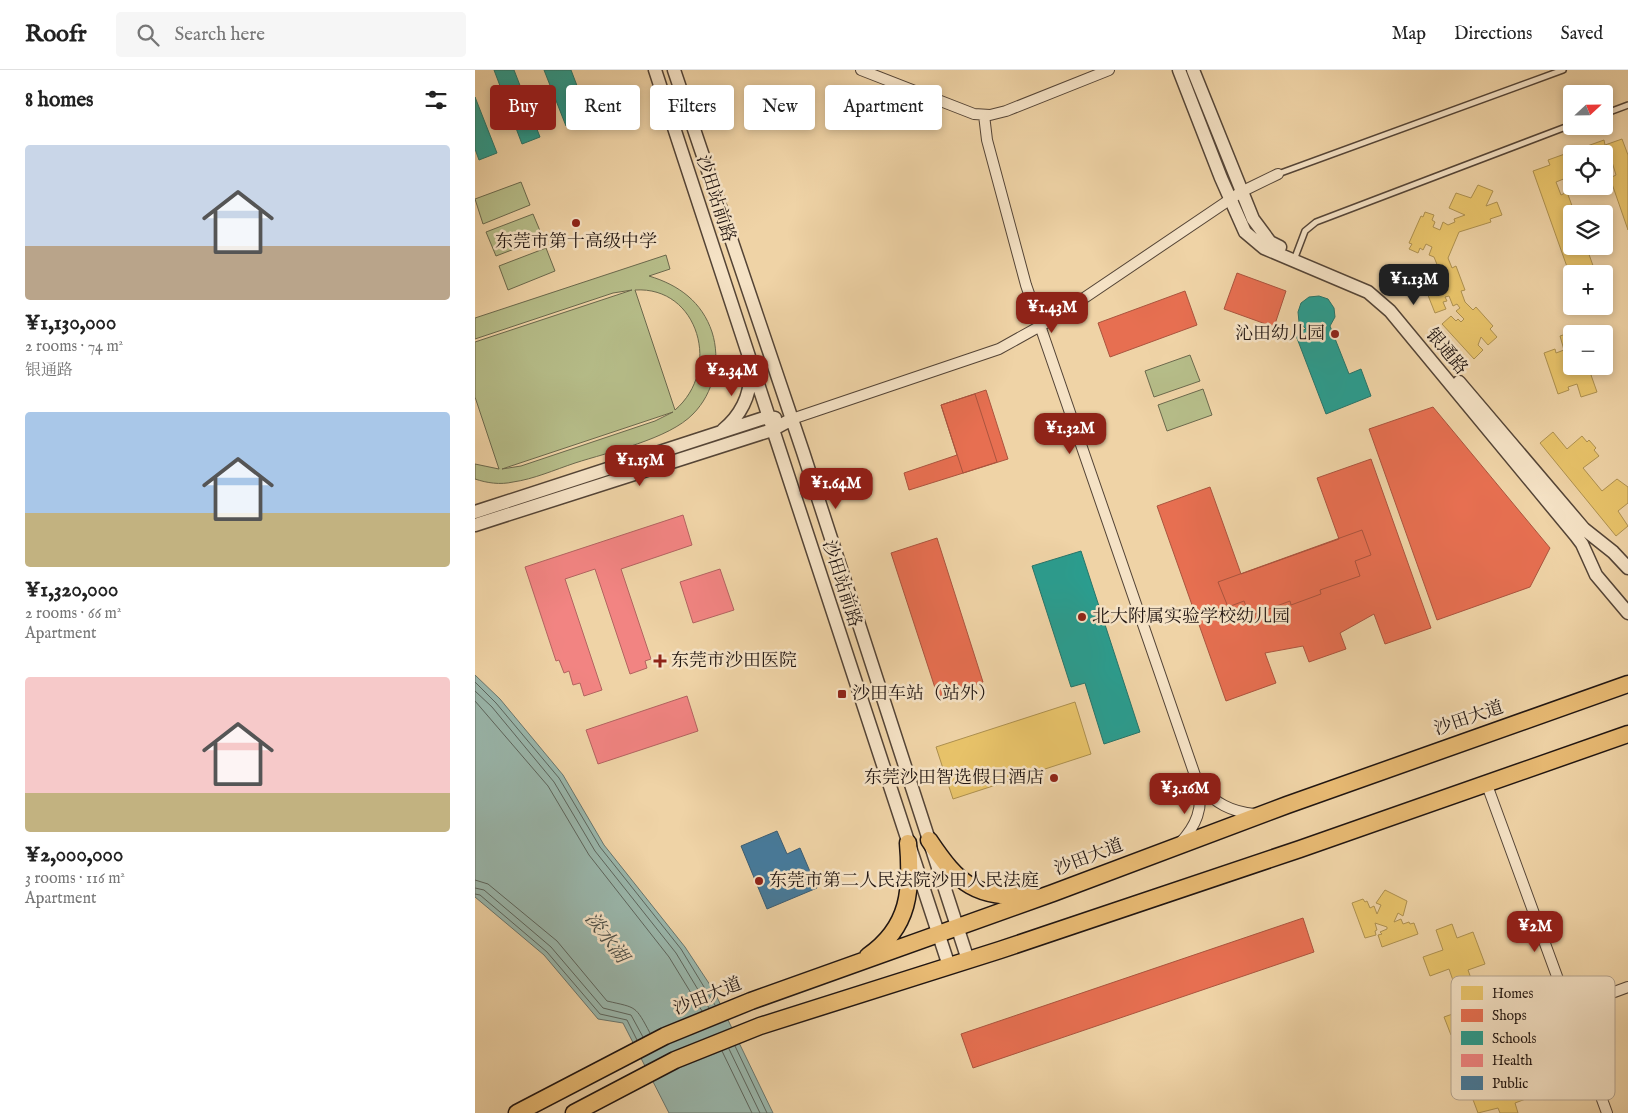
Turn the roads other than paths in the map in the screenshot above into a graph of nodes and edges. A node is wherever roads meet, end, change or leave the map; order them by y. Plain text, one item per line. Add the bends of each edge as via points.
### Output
1 (655, 70) edge
2 (675, 70) edge
3 (861, 70) edge
4 (1109, 70) edge
5 (1179, 70) edge
6 (1193, 70) edge
7 (1563, 70) edge
8 (1628, 105) edge
9 (1613, 111) edge
10 (984, 115) junction
11 (1563, 129) edge
12 (1278, 174) joint
13 (1241, 192) junction
14 (1230, 199) junction
15 (1295, 257) junction
16 (1039, 327) junction
17 (750, 363) junction
18 (767, 417) junction
19 (792, 419) junction
20 (772, 430) junction
21 (720, 432) junction
22 (475, 512) edge
23 (475, 525) edge
24 (1628, 568) edge
25 (1628, 613) edge
26 (1628, 684) edge
27 (1628, 734) edge
28 (1198, 784) junction
29 (1487, 785) junction
30 (1261, 814) junction
31 (929, 840) junction
32 (908, 843) junction
33 (1177, 846) junction
34 (1053, 893) junction
35 (957, 927) junction
36 (939, 934) junction
37 (968, 960) junction
38 (857, 963) junction
39 (949, 966) junction
40 (1556, 976) edge
41 (1628, 987) edge
42 (1615, 992) edge
43 (1602, 1100) edge
44 (517, 1113) edge
45 (574, 1113) edge
46 (1607, 1113) edge

1 - 17 street, 沙田站前路
2 - 19 street, 沙田站前路
3 - 10 street
4 - 10 street via 1007,111
5 - 14 street, 银通路
6 - 13 street, 银通路
7 - 12 lane
8 - 9 lane
10 - 16 street via 1003,203
11 - 15 lane via 1316,222 1305,231
12 - 13 street
13 - 14 street
13 - 15 street, 银通路 via 1263,235
14 - 15 street, 银通路 via 1240,225 1251,238 1265,248
14 - 16 street
15 - 24 street, 银通路 via 1385,294 1584,529
15 - 25 street, 银通路 via 1368,292 1390,311 1579,540 1596,575
16 - 19 street via 999,349
16 - 28 street
17 - 18 street, 沙田站前路
17 - 21 street via 748,395 732,422
18 - 19 street
18 - 20 street, 沙田站前路
18 - 21 street
19 - 20 street
19 - 31 street, 沙田站前路
20 - 23 street
20 - 32 street, 沙田站前路
21 - 22 street
26 - 30 main road, 沙田大道
27 - 29 main road
28 - 30 street via 1229,809
28 - 33 street via 1201,795 1197,821
29 - 37 main road
29 - 40 street
30 - 33 main road, 沙田大道
31 - 34 main road via 945,865 969,886 985,893 1018,897
31 - 35 street, 沙田站前路
32 - 36 street, 沙田站前路
32 - 38 main road via 909,898 901,918 889,936
33 - 34 main road, 沙田大道
34 - 35 main road, 沙田大道
35 - 36 main road, 沙田大道
35 - 37 street, 沙田站前路
36 - 38 main road, 沙田大道
36 - 39 street, 沙田站前路
37 - 39 main road
38 - 44 main road, 沙田大道 via 665,1036
39 - 45 main road via 760,1026 675,1060
41 - 42 street
43 - 46 street

